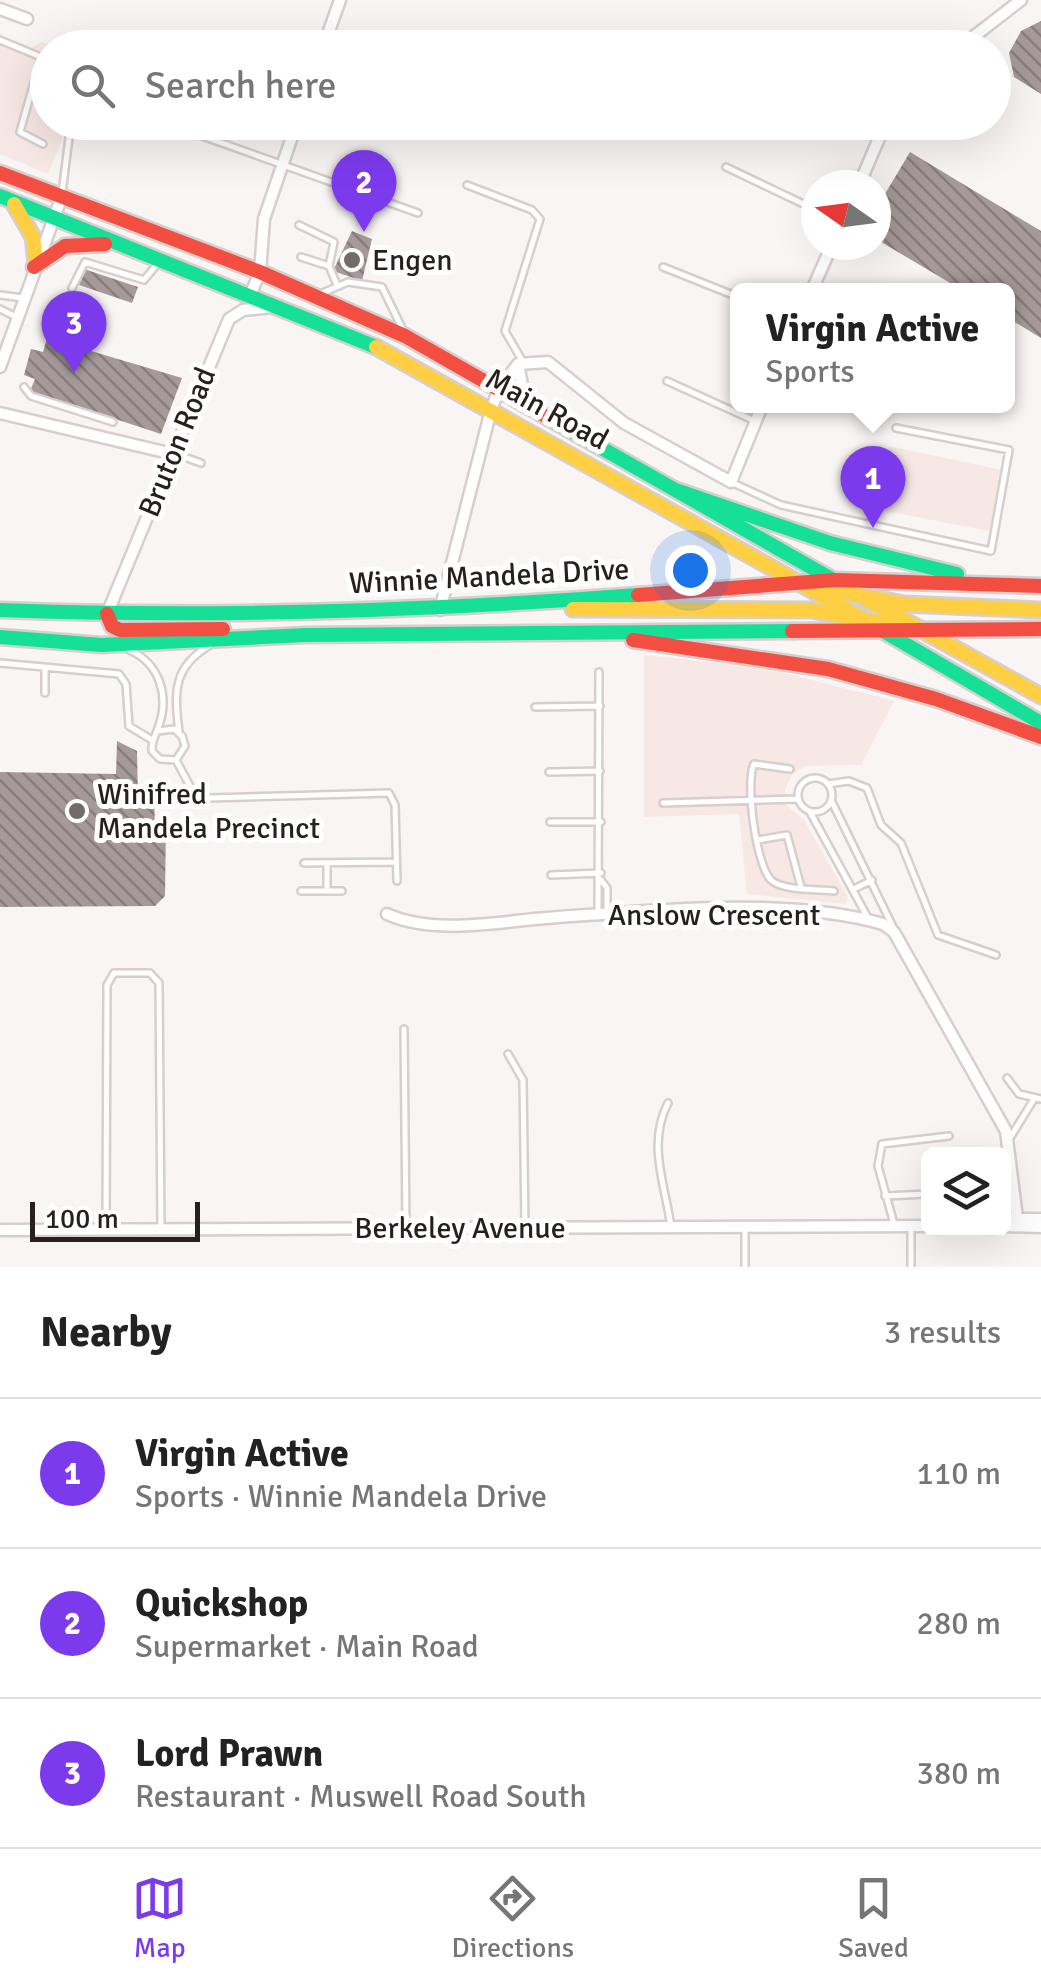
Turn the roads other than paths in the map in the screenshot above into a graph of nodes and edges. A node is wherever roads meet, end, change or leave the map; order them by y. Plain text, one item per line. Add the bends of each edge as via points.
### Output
1 (340, 0) edge
2 (1021, 0) edge
3 (0, 9) edge
4 (27, 19) dead end
5 (330, 30) edge
6 (982, 30) edge
7 (0, 40) edge
8 (30, 52) edge
9 (30, 96) edge
10 (30, 137) edge
11 (35, 140) edge
12 (68, 140) edge
13 (211, 140) edge
14 (292, 140) edge
15 (878, 140) edge
16 (43, 144) dead end
17 (282, 167) junction
18 (726, 168) dead end
19 (865, 170) edge
20 (0, 173) edge
21 (467, 185) dead end
22 (62, 196) junction
23 (6, 199) edge
24 (801, 203) edge
25 (418, 213) dead end
26 (52, 218) junction
27 (299, 225) dead end
28 (126, 246) junction
29 (300, 257) dead end
30 (161, 260) junction
31 (825, 260) edge
32 (35, 265) junction
33 (330, 266) junction
34 (664, 267) dead end
35 (260, 272) junction
36 (815, 283) edge
37 (337, 286) junction
38 (72, 288) dead end
39 (730, 293) edge
40 (0, 295) edge
41 (318, 296) junction
42 (23, 298) junction
43 (246, 303) junction
44 (0, 309) edge
45 (16, 317) junction
46 (405, 336) junction
47 (520, 363) junction
48 (0, 367) edge
49 (667, 381) dead end
50 (24, 387) dead end
51 (499, 389) junction
52 (491, 410) junction
53 (537, 410) junction
54 (730, 410) edge
55 (0, 413) edge
56 (737, 413) edge
57 (759, 413) edge
58 (755, 421) junction
59 (113, 422) dead end
60 (896, 428) dead end
61 (173, 454) junction
62 (201, 463) dead end
63 (731, 482) junction
64 (678, 491) junction
65 (835, 580) junction
66 (798, 582) junction
67 (997, 583) junction
68 (1041, 586) edge
69 (864, 598) junction
70 (523, 604) junction
71 (0, 610) edge
72 (440, 610) junction
73 (1041, 610) edge
74 (107, 614) junction
75 (856, 616) junction
76 (1041, 629) edge
77 (922, 631) junction
78 (583, 632) junction
79 (886, 632) junction
80 (305, 636) junction
81 (0, 637) edge
82 (221, 638) junction
83 (113, 644) junction
84 (0, 664) edge
85 (45, 669) junction
86 (599, 672) dead end
87 (45, 693) dead end
88 (1041, 696) edge
89 (600, 706) junction
90 (536, 707) dead end
91 (1041, 723) edge
92 (158, 731) junction
93 (179, 732) junction
94 (1041, 737) edge
95 (152, 740) junction
96 (176, 760) junction
97 (790, 769) dead end
98 (600, 770) junction
99 (549, 772) dead end
100 (828, 784) junction
101 (798, 800) junction
102 (832, 800) junction
103 (662, 803) dead end
104 (751, 804) junction
105 (810, 812) junction
106 (550, 822) dead end
107 (601, 822) junction
108 (758, 840) junction
109 (396, 862) junction
110 (304, 863) dead end
111 (327, 863) junction
112 (551, 875) dead end
113 (601, 877) junction
114 (872, 880) junction
115 (397, 881) dead end
116 (802, 887) junction
117 (854, 889) junction
118 (327, 891) junction
119 (342, 891) dead end
120 (834, 891) dead end
121 (301, 892) dead end
122 (387, 914) dead end
123 (602, 914) junction
124 (869, 920) junction
125 (894, 932) junction
126 (996, 955) dead end
127 (404, 1030) dead end
128 (508, 1054) dead end
129 (1007, 1078) dead end
130 (1037, 1099) edge
131 (668, 1103) dead end
132 (949, 1136) dead end
133 (1008, 1140) junction
134 (921, 1194) edge
135 (884, 1196) junction
136 (1041, 1219) edge
137 (1011, 1222) edge
138 (1018, 1222) junction
139 (894, 1224) junction
140 (921, 1225) edge
141 (670, 1226) junction
142 (745, 1226) junction
143 (1041, 1227) edge
144 (406, 1228) junction
145 (525, 1228) junction
146 (921, 1229) edge
147 (0, 1230) edge
148 (106, 1230) junction
149 (162, 1230) junction
150 (745, 1267) edge
151 (911, 1267) edge

1 - 5 street
2 - 6 street
3 - 4 street
7 - 8 lane
9 - 10 lane via 20,132
11 - 16 lane
12 - 22 lane
13 - 17 lane
14 - 17 street, Bruton Road
15 - 19 street
17 - 25 lane
17 - 35 street, Bruton Road via 264,219
18 - 24 lane
20 - 22 main road, Main Road
21 - 47 lane via 532,210 540,220 505,331
22 - 26 street
22 - 35 main road, Main Road
23 - 26 main road, Main Road
23 - 32 main road via 26,218
26 - 28 main road, Main Road
26 - 32 street
27 - 33 lane via 334,242
28 - 30 main road, Main Road
28 - 32 main road via 84,242
29 - 33 lane
30 - 38 lane via 144,280 87,261
30 - 43 main road, Main Road
31 - 36 street
32 - 42 street
33 - 37 lane
34 - 39 lane
35 - 41 main road, Main Road
35 - 43 street, Bruton Road
37 - 41 lane
37 - 46 lane via 359,282 385,289
40 - 42 lane
41 - 46 main road, Main Road
42 - 45 street
43 - 52 main road, Main Road via 278,307 405,361
43 - 61 street, Bruton Road via 229,319
44 - 45 lane
45 - 48 street
46 - 51 main road, Main Road
47 - 51 street
47 - 53 street via 523,390
47 - 63 street via 548,362 612,415
49 - 54 lane
50 - 59 lane via 28,394
51 - 52 street
51 - 53 main road, Main Road
52 - 66 main road, Main Road
52 - 72 street
53 - 64 main road, Main Road
55 - 61 street
56 - 58 lane
57 - 58 street
58 - 63 street
60 - 63 lane via 1009,450 990,551 781,505
61 - 62 lane
61 - 74 street, Bruton Road
64 - 65 main road, Main Road
64 - 67 main road via 830,543
65 - 66 main road, Winnie Mandela Drive
65 - 67 main road, Winnie Mandela Drive
65 - 69 main road, Main Road
66 - 69 main road
66 - 70 main road, Winnie Mandela Drive
66 - 75 main road, Main Road
67 - 68 main road, Winnie Mandela Drive
69 - 73 main road
69 - 77 main road, Main Road
70 - 72 main road, Winnie Mandela Drive
70 - 75 main road
71 - 74 main road, Winnie Mandela Drive
72 - 74 main road, Winnie Mandela Drive
74 - 80 main road via 120,630 291,628
75 - 77 main road
75 - 79 main road, Main Road
76 - 77 main road, Winnie Mandela Drive
77 - 79 main road, Winnie Mandela Drive
77 - 88 main road, Main Road
78 - 79 main road, Winnie Mandela Drive
78 - 80 main road, Winnie Mandela Drive
78 - 94 main road via 831,670 969,708
79 - 91 main road, Main Road
80 - 82 main road, Winnie Mandela Drive
81 - 83 main road, Winnie Mandela Drive
82 - 83 main road, Winnie Mandela Drive
82 - 93 lane via 178,672
83 - 92 lane via 146,659 159,676
84 - 85 lane
85 - 87 lane
85 - 95 lane via 119,674 129,726
86 - 89 lane
89 - 90 lane
89 - 98 lane
92 - 93 lane
92 - 95 lane
93 - 96 lane via 185,746
95 - 96 lane via 156,756
96 - 109 lane via 191,788 208,798 389,793 396,804
97 - 104 lane via 754,764
98 - 99 lane
98 - 107 lane
100 - 101 lane via 807,780
100 - 102 lane
100 - 126 lane via 849,781 867,788 881,825 900,843 938,936
101 - 104 lane
101 - 105 lane
102 - 105 lane via 826,809
102 - 114 lane
103 - 104 lane
104 - 108 lane
105 - 117 lane
106 - 107 lane
107 - 113 lane
108 - 116 lane via 770,879
108 - 116 lane via 787,835
109 - 111 lane
109 - 115 lane
110 - 111 lane
111 - 118 lane
112 - 113 lane
113 - 123 lane via 607,888
114 - 117 lane
114 - 125 lane
116 - 120 lane
117 - 124 lane
118 - 119 lane
118 - 121 lane
122 - 123 street, Anslow Crescent via 448,924
123 - 124 street, Anslow Crescent via 794,910
124 - 125 street, Anslow Crescent
125 - 133 street
127 - 144 lane
128 - 145 lane via 523,1080
129 - 130 lane via 1015,1092
130 - 133 lane
131 - 141 lane via 656,1152
132 - 135 lane via 882,1144
133 - 138 street
134 - 135 lane
135 - 139 lane
136 - 138 street
137 - 138 street
138 - 143 street
139 - 140 street, Berkeley Avenue
139 - 142 street, Berkeley Avenue
141 - 142 street, Berkeley Avenue
141 - 145 street, Berkeley Avenue
142 - 150 lane
144 - 145 street, Berkeley Avenue
144 - 149 street, Berkeley Avenue
146 - 151 lane
147 - 148 street, Berkeley Avenue
148 - 149 street, Berkeley Avenue
148 - 149 lane via 107,985 114,973 150,973 160,983

